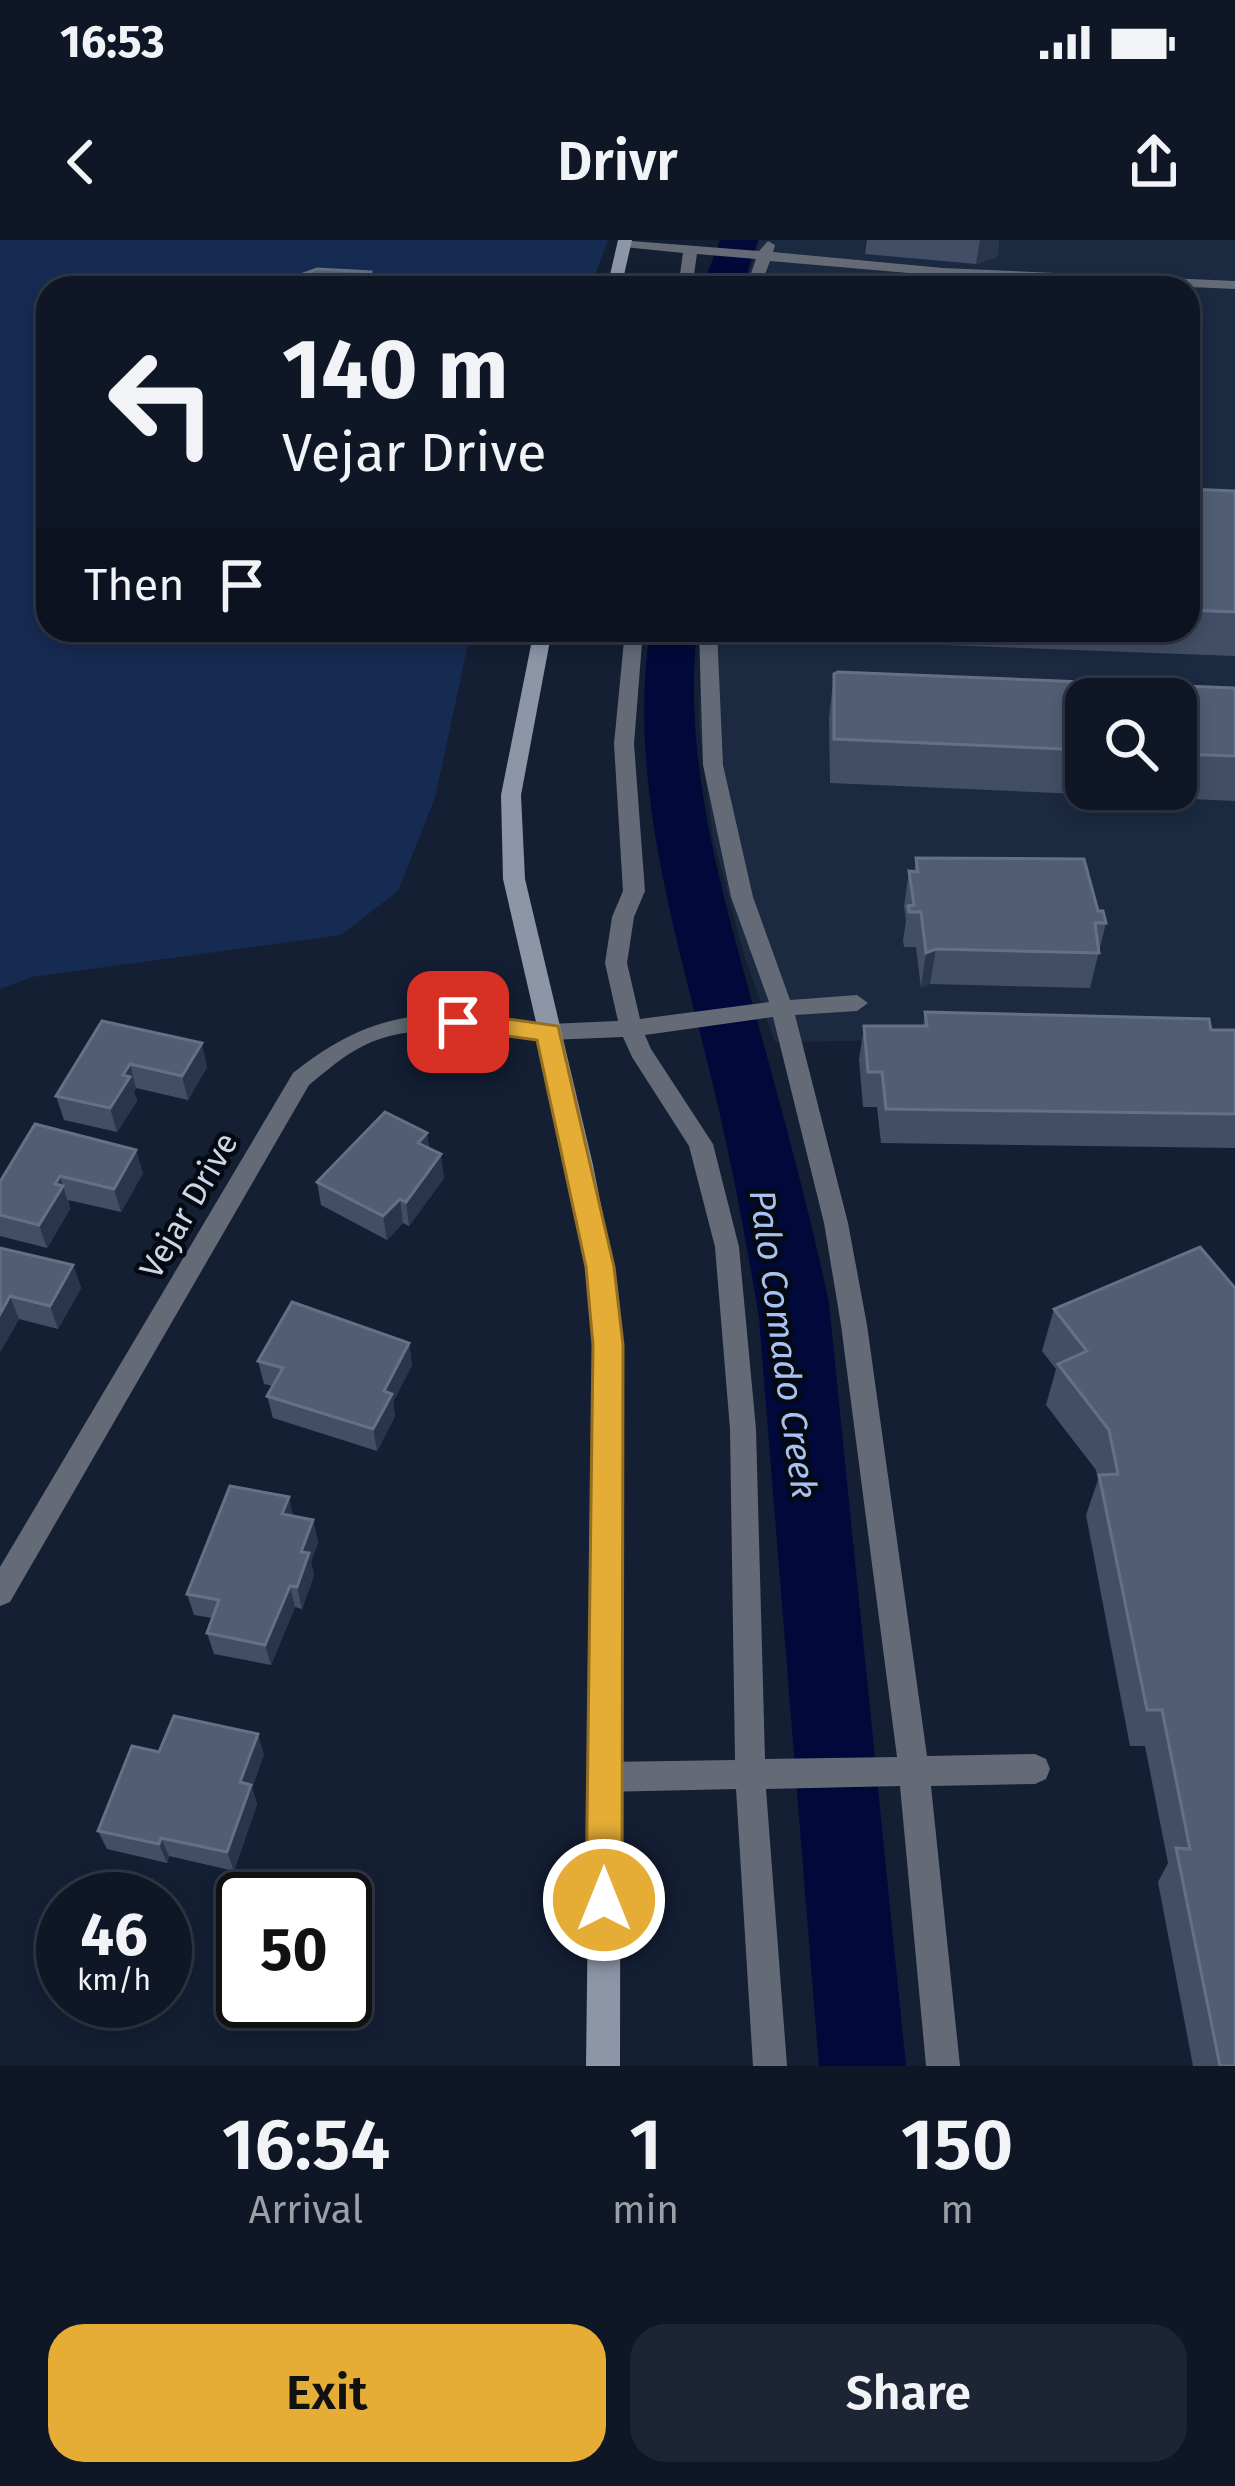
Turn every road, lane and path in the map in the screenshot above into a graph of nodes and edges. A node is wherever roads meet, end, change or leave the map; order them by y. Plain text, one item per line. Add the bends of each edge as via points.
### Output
1 (624, 241) edge
2 (700, 249) junction
3 (763, 249) edge
4 (617, 276) edge
5 (690, 276) edge
6 (1034, 276) edge
7 (1200, 283) edge
8 (1235, 284) edge
9 (541, 642) edge
10 (633, 642) edge
11 (708, 642) edge
12 (857, 1003) dead end
13 (774, 1009) junction
14 (631, 1030) junction
15 (549, 1032) junction
16 (0, 1593) edge
17 (1035, 1768) dead end
18 (902, 1770) junction
19 (764, 1773) junction
20 (604, 1777) junction
21 (603, 2066) edge
22 (770, 2066) edge
23 (943, 2066) edge

1 - 2 street
1 - 4 main road
2 - 3 street
2 - 5 street
3 - 6 street
7 - 8 street
9 - 15 main road via 511,795 514,879
10 - 14 street via 624,744 634,891 616,964
11 - 13 street via 713,765
12 - 13 street, Vejar Drive
13 - 14 street, Vejar Drive
13 - 18 street via 836,1223 854,1325
14 - 15 street, Vejar Drive
14 - 19 street via 701,1144 727,1246
15 - 16 street, Vejar Drive via 410,1024 354,1040 301,1078
15 - 20 main road via 600,1267 608,1345
17 - 18 street
18 - 19 street
18 - 23 street
19 - 20 street
19 - 22 street
20 - 21 main road

